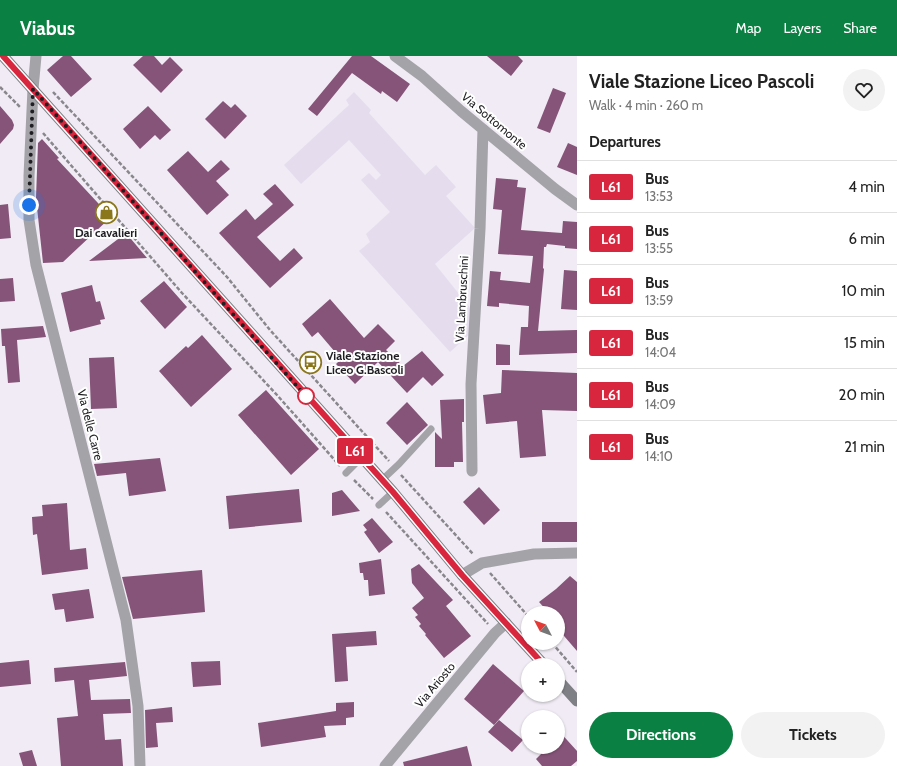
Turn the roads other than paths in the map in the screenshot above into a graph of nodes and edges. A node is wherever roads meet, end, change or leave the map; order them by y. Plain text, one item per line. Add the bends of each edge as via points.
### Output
1 (3, 56) edge
2 (36, 56) edge
3 (394, 56) edge
4 (33, 89) junction
5 (483, 129) junction
6 (577, 205) edge
7 (431, 429) dead end
8 (361, 458) junction
9 (472, 471) dead end
10 (346, 473) road end
11 (382, 480) junction
12 (393, 492) junction
13 (379, 504) road end
14 (577, 553) edge
15 (462, 575) junction
16 (506, 623) junction
17 (538, 658) edge
18 (565, 688) edge
19 (577, 701) edge
20 (140, 766) edge
21 (385, 766) edge

1 - 4 main road
2 - 4 street, Via delle Carre
3 - 5 street, Via Sottomonte via 422,76
4 - 8 main road
4 - 20 street, Via delle Carre via 29,220 36,265 126,620 138,706
5 - 6 street, Via Sottomonte
5 - 9 street, Via Lambruschini via 471,384
7 - 11 lane
8 - 10 lane
8 - 11 main road
11 - 12 main road
12 - 13 lane
12 - 15 main road
14 - 15 street via 534,554 482,564
15 - 16 main road
16 - 17 main road
16 - 21 street, Via Ariosto
18 - 19 main road

